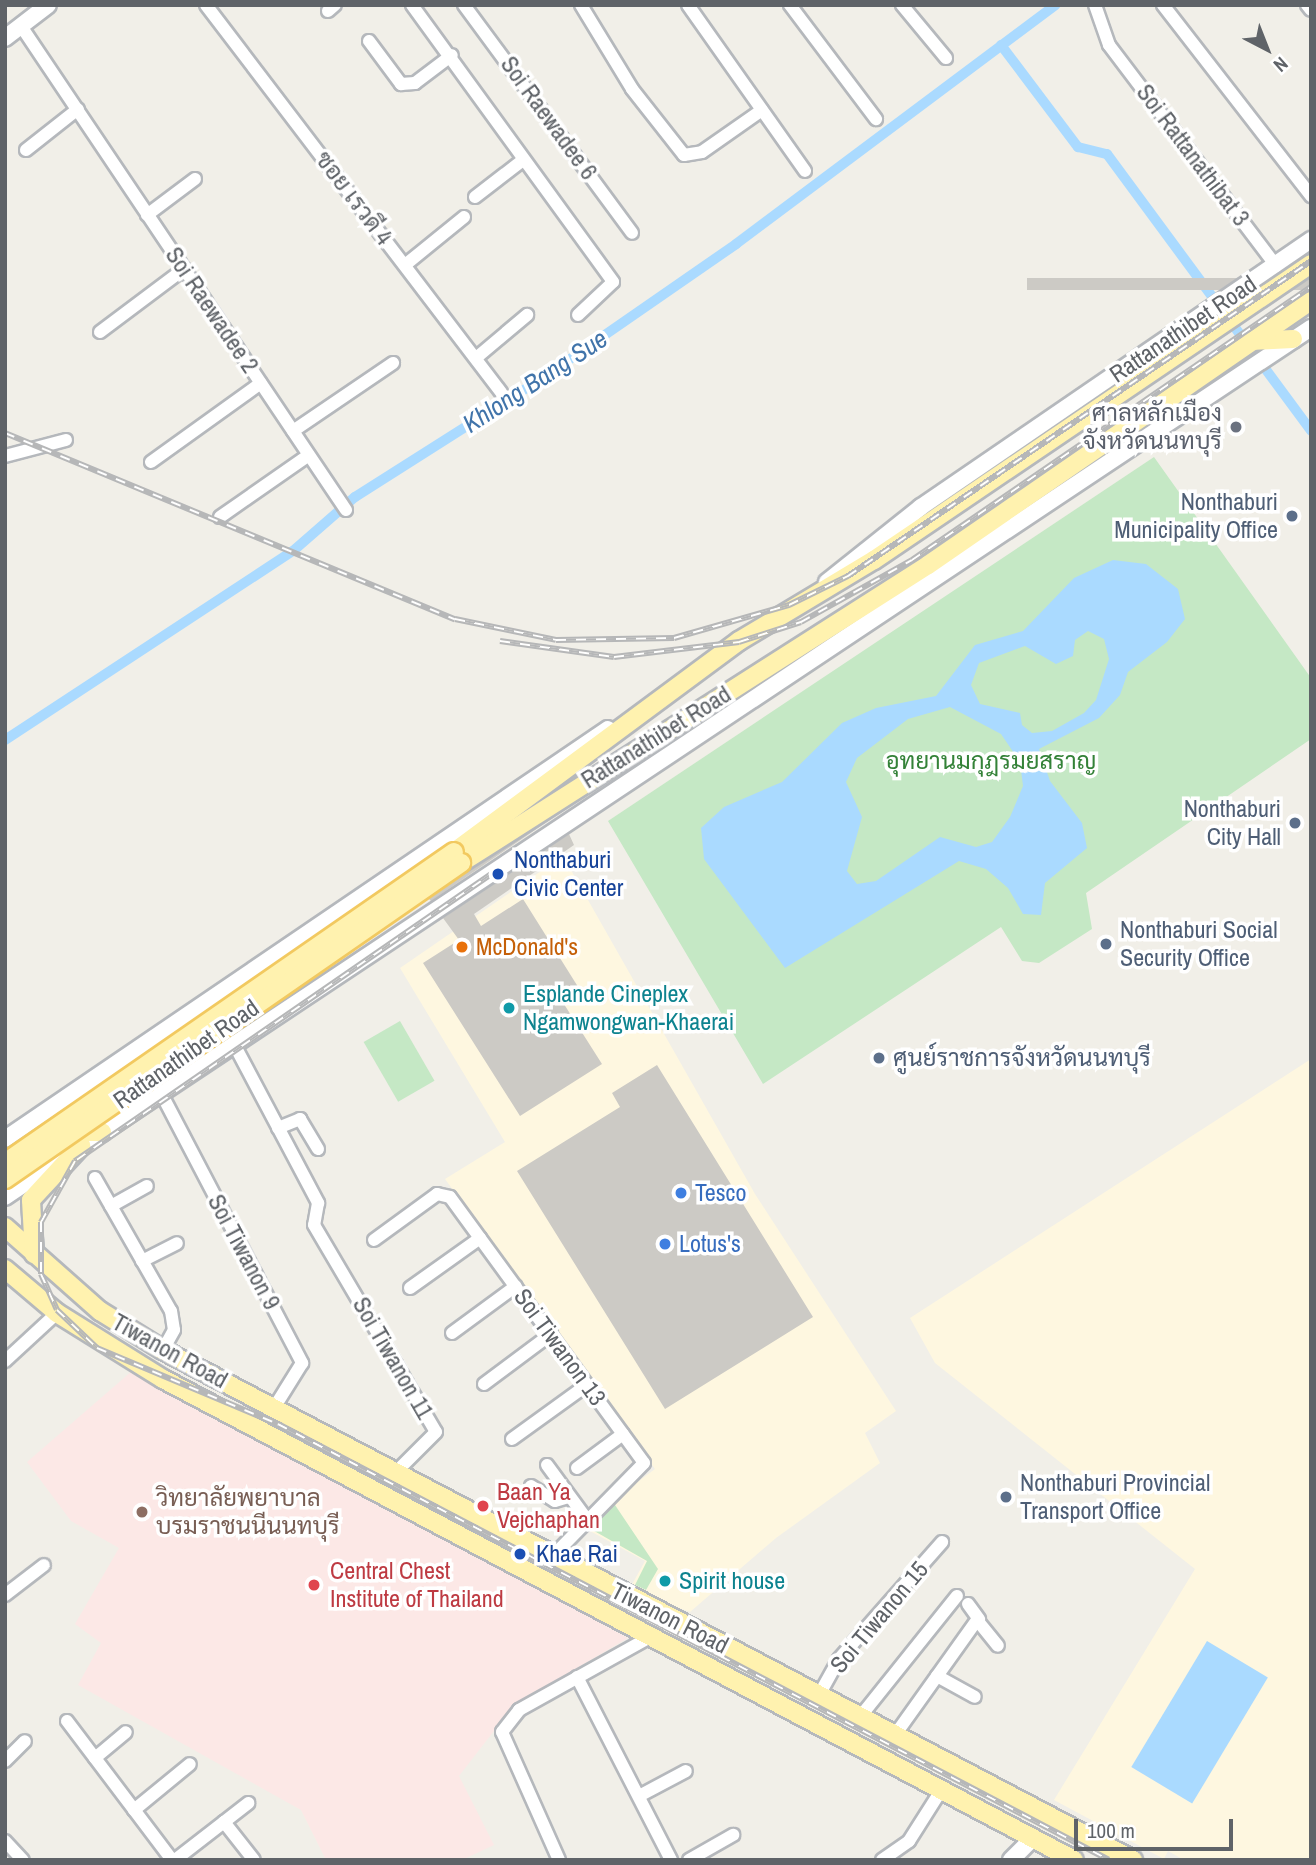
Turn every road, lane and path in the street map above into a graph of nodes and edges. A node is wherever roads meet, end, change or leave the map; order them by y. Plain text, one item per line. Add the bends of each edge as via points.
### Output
1 (48, 5) edge
2 (205, 5) edge
3 (412, 5) edge
4 (464, 5) edge
5 (581, 5) edge
6 (688, 5) edge
7 (790, 5) edge
8 (902, 5) edge
9 (1095, 5) edge
10 (1163, 5) edge
11 (1307, 5) edge
12 (1311, 10) edge
13 (21, 26) junction
14 (5, 38) edge
15 (369, 41) dead end
16 (452, 55) junction
17 (946, 58) dead end
18 (78, 110) junction
19 (762, 110) junction
20 (876, 119) dead end
21 (26, 150) dead end
22 (523, 160) junction
23 (805, 171) dead end
24 (195, 179) dead end
25 (1311, 196) edge
26 (475, 197) dead end
27 (147, 215) junction
28 (464, 217) dead end
29 (632, 233) dead end
30 (1307, 244) edge
31 (1311, 264) edge
32 (405, 265) junction
33 (1276, 266) junction
34 (184, 269) junction
35 (1311, 301) edge
36 (1224, 314) junction
37 (527, 315) dead end
38 (579, 315) dead end
39 (1311, 328) edge
40 (100, 332) dead end
41 (1293, 339) junction
42 (1247, 344) junction
43 (476, 358) junction
44 (393, 363) dead end
45 (261, 383) junction
46 (501, 392) dead end
47 (293, 431) junction
48 (66, 440) dead end
49 (309, 455) junction
50 (5, 456) edge
51 (151, 462) dead end
52 (346, 510) dead end
53 (220, 517) dead end
54 (637, 715) junction
55 (458, 857) junction
56 (235, 1046) junction
57 (131, 1052) junction
58 (160, 1094) junction
59 (278, 1128) junction
60 (102, 1132) junction
61 (5, 1139) edge
62 (81, 1146) junction
63 (318, 1149) dead end
64 (5, 1163) edge
65 (5, 1172) edge
66 (95, 1178) dead end
67 (5, 1179) edge
68 (147, 1186) dead end
69 (5, 1197) edge
70 (111, 1206) junction
71 (5, 1227) edge
72 (480, 1238) junction
73 (374, 1240) dead end
74 (177, 1242) dead end
75 (33, 1254) junction
76 (142, 1261) junction
77 (5, 1269) edge
78 (516, 1286) junction
79 (410, 1287) dead end
80 (57, 1313) junction
81 (452, 1333) dead end
82 (551, 1334) junction
83 (163, 1350) junction
84 (5, 1361) edge
85 (484, 1384) dead end
86 (587, 1385) junction
87 (274, 1408) junction
88 (623, 1434) junction
89 (328, 1437) junction
90 (512, 1439) dead end
91 (316, 1459) junction
92 (547, 1465) dead end
93 (577, 1468) dead end
94 (395, 1473) junction
95 (531, 1486) dead end
96 (568, 1497) junction
97 (585, 1517) junction
98 (942, 1542) dead end
99 (552, 1557) junction
100 (44, 1564) dead end
101 (5, 1595) edge
102 (957, 1595) dead end
103 (968, 1604) dead end
104 (979, 1619) junction
105 (650, 1637) junction
106 (998, 1646) dead end
107 (937, 1676) junction
108 (577, 1677) junction
109 (819, 1695) junction
110 (975, 1697) dead end
111 (860, 1717) junction
112 (66, 1721) dead end
113 (127, 1732) dead end
114 (895, 1735) junction
115 (25, 1741) dead end
116 (94, 1758) junction
117 (5, 1761) edge
118 (190, 1764) dead end
119 (686, 1771) dead end
120 (942, 1789) junction
121 (639, 1796) junction
122 (248, 1803) dead end
123 (134, 1810) junction
124 (224, 1822) junction
125 (733, 1835) dead end
126 (1033, 1838) junction
127 (5, 1841) edge
128 (23, 1860) edge
129 (173, 1860) edge
130 (254, 1860) edge
131 (559, 1860) edge
132 (671, 1860) edge
133 (689, 1860) edge
134 (882, 1860) edge
135 (1011, 1860) edge
136 (1074, 1860) edge
137 (1133, 1860) edge

1 - 13 main road
2 - 32 street, ซอย เรวดี 4
3 - 16 street
4 - 29 street, Soi Raewadee 6
5 - 19 street via 632,89 684,155 702,152
6 - 19 street
7 - 20 street
8 - 17 street
9 - 33 street, Soi Rattanathibat 3 via 1109,45
10 - 25 street
11 - 12 street
13 - 14 main road
13 - 18 street, Soi Raewadee 2
15 - 16 street via 401,84 415,83
16 - 22 street
18 - 21 street
18 - 27 street, Soi Raewadee 2
19 - 23 street
22 - 26 street
22 - 38 street via 613,282
24 - 27 street
27 - 34 street, Soi Raewadee 2
28 - 32 street
30 - 33 main road, Rattanathibet Road
31 - 36 main road, Rattanathibet Road
32 - 43 street, ซอย เรวดี 4
33 - 36 main road, Rattanathibet Road
34 - 40 street
34 - 45 street, Soi Raewadee 2
35 - 42 main road, Rattanathibet Road
36 - 54 main road, Rattanathibet Road via 874,560 817,590
37 - 43 street
39 - 41 main road, Rattanathibet Road
41 - 42 main road
41 - 56 main road, Rattanathibet Road
42 - 55 main road, Rattanathibet Road via 928,565
43 - 46 street, ซอย เรวดี 4
44 - 47 street
45 - 47 street, Soi Raewadee 2
45 - 51 street
47 - 49 street, Soi Raewadee 2
48 - 50 street
49 - 52 street, Soi Raewadee 2
49 - 53 street
54 - 55 main road, Rattanathibet Road
54 - 57 main road, Rattanathibet Road via 605,730
55 - 64 main road, Rattanathibet Road, bridge
55 - 67 main road, Rattanathibet Road, bridge
56 - 58 main road, Rattanathibet Road
56 - 59 street
57 - 58 main road via 119,1073 124,1090 140,1099
57 - 61 main road, Rattanathibet Road
58 - 60 main road, Rattanathibet Road
58 - 87 street, Soi Tiwanon 9 via 302,1363
59 - 63 street via 300,1119
59 - 94 street, Soi Tiwanon 11 via 318,1203 312,1221 436,1432
60 - 62 main road, Rattanathibet Road
60 - 65 main road via 60,1134
62 - 69 main road, Rattanathibet Road
62 - 75 main road via 31,1200
66 - 70 street
68 - 70 street
70 - 76 street
71 - 75 main road, Tiwanon Road
72 - 73 street, Soi Tiwanon 13 via 450,1197 437,1194
72 - 78 street, Soi Tiwanon 13
72 - 79 street
74 - 76 street
75 - 83 main road, Tiwanon Road via 100,1311
76 - 83 street via 175,1321
77 - 80 main road, Tiwanon Road
78 - 81 street
78 - 82 street, Soi Tiwanon 13
80 - 84 street
80 - 91 main road, Tiwanon Road via 152,1373
82 - 85 street
82 - 86 street, Soi Tiwanon 13
83 - 87 main road, Tiwanon Road
86 - 88 street, Soi Tiwanon 13
86 - 90 street
87 - 89 main road, Tiwanon Road
88 - 93 street
88 - 97 street, Soi Tiwanon 13 via 643,1469
89 - 91 main road
89 - 94 main road, Tiwanon Road
91 - 105 main road, Tiwanon Road
92 - 96 street
94 - 99 main road, Tiwanon Road
95 - 96 street via 555,1501
96 - 97 street
97 - 99 street, Soi Tiwanon 13
98 - 109 street, Soi Tiwanon 15 via 839,1659
99 - 109 main road, Tiwanon Road
100 - 101 street
102 - 111 street
103 - 104 street
104 - 106 street
104 - 107 street
105 - 108 street
105 - 120 main road, Tiwanon Road
107 - 110 street
107 - 114 street
108 - 121 street
108 - 131 street via 519,1710 502,1732
109 - 111 main road, Tiwanon Road
111 - 114 main road, Tiwanon Road
112 - 116 street
113 - 116 street
114 - 137 main road, Tiwanon Road
115 - 117 street
116 - 123 street
118 - 123 street
119 - 121 street
120 - 126 main road, Tiwanon Road
120 - 134 street via 909,1842
121 - 132 street
122 - 124 street
123 - 129 street
124 - 129 street
124 - 130 street
125 - 133 street
126 - 135 main road
126 - 136 main road, Tiwanon Road
127 - 128 street

